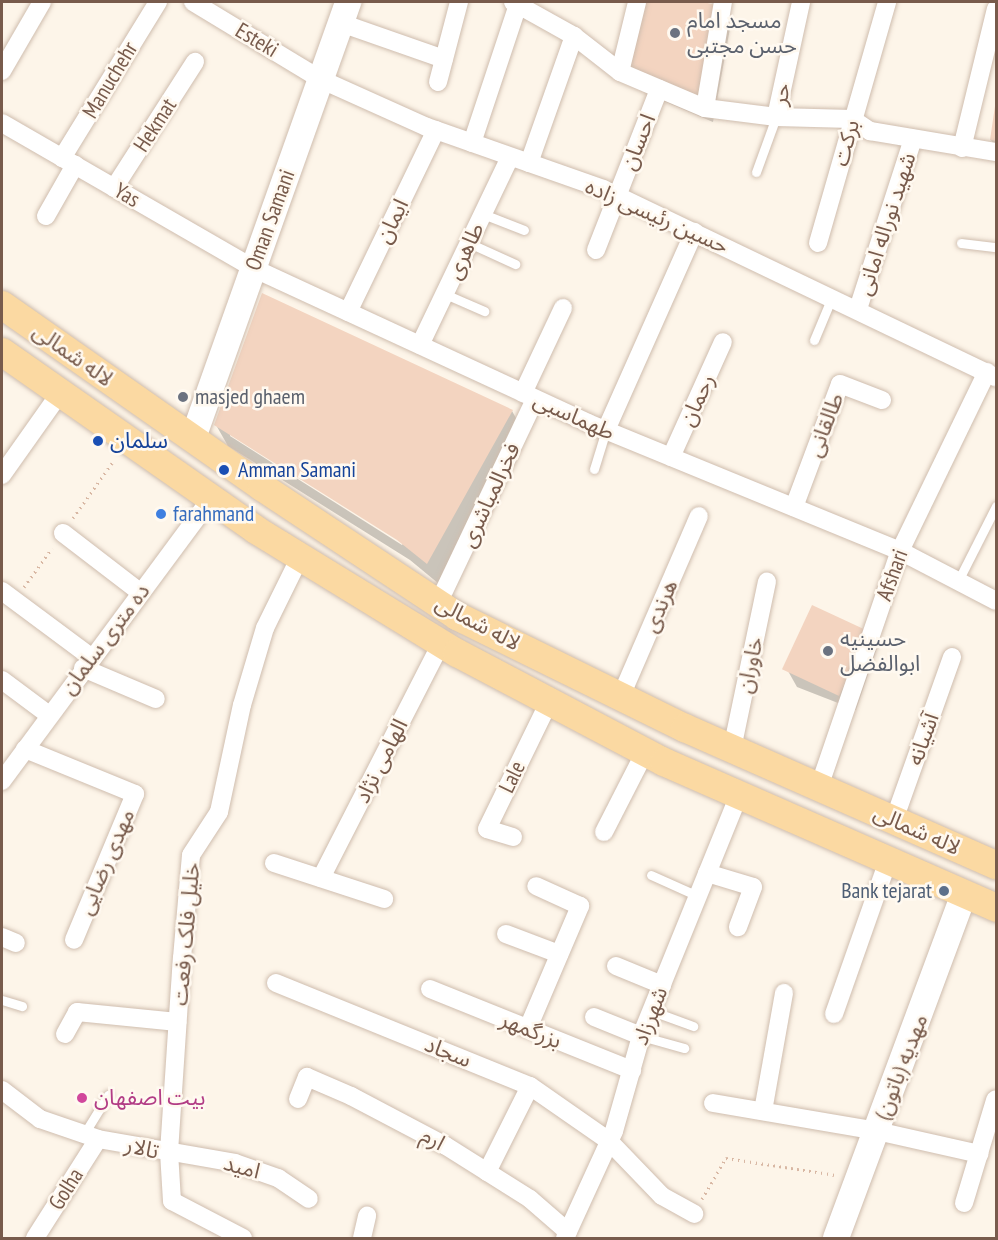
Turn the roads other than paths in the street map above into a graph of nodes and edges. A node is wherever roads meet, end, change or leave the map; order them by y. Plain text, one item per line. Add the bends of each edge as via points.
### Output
1 (42, 2) edge
2 (158, 2) edge
3 (194, 2) edge
4 (459, 2) edge
5 (638, 2) edge
6 (723, 2) edge
7 (801, 2) edge
8 (887, 2) edge
9 (516, 3) edge
10 (996, 9) edge
11 (344, 12) edge
12 (574, 36) junction
13 (444, 59) junction
14 (195, 62) dead end
15 (2, 71) edge
16 (620, 72) junction
17 (320, 79) junction
18 (438, 82) dead end
19 (659, 88) junction
20 (705, 108) junction
21 (776, 117) junction
22 (852, 119) junction
23 (2, 123) edge
24 (436, 130) junction
25 (913, 139) junction
26 (472, 143) junction
27 (963, 148) junction
28 (996, 152) edge
29 (510, 157) junction
30 (69, 162) junction
31 (529, 163) junction
32 (756, 172) dead end
33 (114, 188) junction
34 (617, 196) junction
35 (483, 214) junction
36 (46, 216) dead end
37 (524, 230) dead end
38 (694, 232) junction
39 (469, 243) junction
40 (818, 243) dead end
41 (961, 243) dead end
42 (996, 247) edge
43 (596, 250) dead end
44 (515, 264) dead end
45 (253, 268) junction
46 (445, 294) junction
47 (832, 297) junction
48 (2, 305) edge
49 (563, 308) dead end
50 (858, 309) junction
51 (484, 311) dead end
52 (348, 312) junction
53 (814, 340) dead end
54 (723, 342) dead end
55 (420, 345) junction
56 (2, 352) edge
57 (993, 372) edge
58 (60, 393) junction
59 (529, 396) junction
60 (882, 400) dead end
61 (606, 430) junction
62 (193, 438) junction
63 (671, 457) junction
64 (594, 469) dead end
65 (2, 475) edge
66 (211, 499) junction
67 (996, 506) edge
68 (794, 507) junction
69 (699, 516) dead end
70 (63, 532) dead end
71 (900, 550) junction
72 (300, 557) junction
73 (958, 581) junction
74 (767, 582) dead end
75 (2, 591) edge
76 (444, 591) dead end
77 (140, 592) junction
78 (996, 601) edge
79 (441, 643) junction
80 (952, 657) dead end
81 (87, 663) junction
82 (2, 680) edge
83 (621, 696) junction
84 (156, 699) dead end
85 (549, 702) junction
86 (49, 715) junction
87 (699, 734) junction
88 (25, 749) junction
89 (732, 749) junction
90 (645, 752) junction
91 (678, 768) junction
92 (4, 773) edge
93 (819, 787) junction
94 (739, 795) junction
95 (894, 820) junction
96 (604, 832) dead end
97 (513, 837) dead end
98 (888, 861) junction
99 (274, 863) dead end
100 (996, 865) edge
101 (707, 873) junction
102 (651, 875) dead end
103 (321, 878) junction
104 (536, 886) dead end
105 (964, 894) junction
106 (698, 896) junction
107 (384, 899) dead end
108 (996, 908) edge
109 (738, 927) dead end
110 (506, 934) dead end
111 (74, 940) dead end
112 (560, 954) junction
113 (616, 966) dead end
114 (276, 983) dead end
115 (662, 985) junction
116 (430, 989) dead end
117 (784, 993) dead end
118 (2, 1000) edge
119 (22, 1006) dead end
120 (652, 1011) junction
121 (834, 1014) dead end
122 (594, 1017) dead end
123 (178, 1022) junction
124 (693, 1026) dead end
125 (528, 1028) junction
126 (65, 1034) dead end
127 (641, 1036) junction
128 (684, 1048) dead end
129 (632, 1070) junction
130 (530, 1086) junction
131 (2, 1090) edge
132 (108, 1095) dead end
133 (298, 1099) dead end
134 (995, 1100) dead end
135 (714, 1102) dead end
136 (763, 1111) junction
137 (877, 1131) junction
138 (91, 1136) junction
139 (609, 1141) junction
140 (169, 1152) junction
141 (979, 1154) junction
142 (487, 1172) junction
143 (309, 1199) dead end
144 (964, 1203) dead end
145 (694, 1214) road end
146 (367, 1216) dead end
147 (566, 1235) edge
148 (35, 1239) edge
149 (243, 1239) edge
150 (362, 1239) edge
151 (836, 1239) edge

1 - 15 street
2 - 30 street, Manuchehr
3 - 17 street, Esteki
4 - 13 street
5 - 16 street
6 - 20 street
7 - 21 street, حر
8 - 22 street, برکت
9 - 12 street
9 - 26 street
10 - 27 street
11 - 13 street
11 - 17 street, Oman Samani
12 - 16 street
12 - 31 street
13 - 18 street
14 - 33 street, Hekmat
16 - 19 street
17 - 24 street, حسین رئیسی زاده
17 - 45 street, Oman Samani
19 - 20 street
19 - 34 street, احسان
20 - 21 street
21 - 22 street
21 - 32 lane
22 - 25 street via 870,131
22 - 40 street, برکت
23 - 30 street, Yas
24 - 26 street, حسین رئیسی زاده
24 - 52 street, ایمان
25 - 27 street
25 - 50 street, شهید نوراله امانی
26 - 29 street, حسین رئیسی زاده
27 - 28 street
29 - 31 street, حسین رئیسی زاده
29 - 35 street, طاهری
30 - 33 street, Yas
30 - 36 street, Manuchehr
31 - 34 street, حسین رئیسی زاده
33 - 45 street, Yas
34 - 38 street, حسین رئیسی زاده
34 - 43 street, احسان
35 - 37 lane
35 - 39 street, طاهری
38 - 47 street, حسین رئیسی زاده
38 - 61 street
39 - 44 lane
39 - 46 street, طاهری
41 - 42 lane
45 - 52 street, طهماسبی
45 - 62 street, Oman Samani
46 - 51 lane
46 - 55 street, طاهری
47 - 50 street, حسین رئیسی زاده
47 - 53 lane
48 - 62 main road, لاله شمالی
49 - 59 street, فخرالمباشری
50 - 57 street, حسین رئیسی زاده
52 - 55 street, طهماسبی
54 - 63 street, رحمان
55 - 59 street, طهماسبی
56 - 58 main road, لاله شمالی
57 - 71 street, Afshari
58 - 65 street
58 - 66 main road, لاله شمالی
59 - 61 street, طهماسبی
59 - 76 street, فخرالمباشری
60 - 68 street, طالقانی via 840,384
61 - 63 street, طهماسبی
61 - 64 lane
62 - 83 main road, لاله شمالی via 457,616
63 - 68 street, طهماسبی
66 - 72 main road, لاله شمالی
66 - 77 street, ده متری سلمان
67 - 73 lane
68 - 71 street, طهماسبی
69 - 83 street, هرندی
70 - 77 street
71 - 73 street, طهماسبی
71 - 93 street, Afshari
72 - 79 main road, لاله شمالی
72 - 123 street, خلیل فلک رفعت via 265,628 242,705 219,812 191,855
73 - 78 street, طهماسبی
74 - 89 street, خاوران
75 - 81 street
77 - 81 street, ده متری سلمان
79 - 85 main road, لاله شمالی
79 - 103 street, الهامی نژاد
80 - 95 street, آشیانه
81 - 84 street
81 - 86 street, ده متری سلمان
82 - 86 street
83 - 87 main road, لاله شمالی
85 - 90 main road, لاله شمالی
85 - 97 street, Lale via 487,829
86 - 88 street, ده متری سلمان
87 - 89 main road, لاله شمالی
87 - 91 main road
88 - 92 street, ده متری سلمان
88 - 111 street, مهدی رضایی via 135,794
89 - 93 main road, لاله شمالی
90 - 91 main road, لاله شمالی
90 - 96 street
91 - 94 main road, لاله شمالی
93 - 95 main road, لاله شمالی
94 - 98 main road, لاله شمالی
94 - 101 street, شهرزاد
95 - 100 main road, لاله شمالی
98 - 105 main road, لاله شمالی
98 - 121 street
99 - 103 street
101 - 106 street, شهرزاد
101 - 109 street via 753,887
102 - 106 lane
103 - 107 street
104 - 112 street via 580,906
105 - 108 main road, لاله شمالی
105 - 137 street, مهدیه (باتون)
106 - 115 street, شهرزاد
110 - 112 street
112 - 125 street
113 - 115 street
114 - 130 street, سجاد
115 - 120 street, شهرزاد
116 - 125 street, بزرگمهر
117 - 136 street
118 - 119 lane
120 - 124 lane
120 - 127 street, شهرزاد
122 - 127 street
123 - 126 street via 77,1012
123 - 140 street, خلیل فلک رفعت
125 - 129 street, بزرگمهر
127 - 128 lane
127 - 129 street, شهرزاد
129 - 139 street, شهرزاد
130 - 139 street, سجاد
130 - 142 street
131 - 138 street, تالار via 40,1119
132 - 138 lane
133 - 142 street, ارم via 307,1077 393,1118
134 - 141 street
135 - 136 street
136 - 137 street
137 - 141 street
137 - 151 street, مهدیه (باتون)
138 - 140 street, تالار
138 - 148 street, Golha
139 - 145 street, سجاد via 662,1196
139 - 147 street, شهرزاد
140 - 143 street, امید via 235,1163 278,1178
140 - 149 street, تالار via 172,1201
141 - 144 street
142 - 147 street, ارم via 530,1199
146 - 150 street

